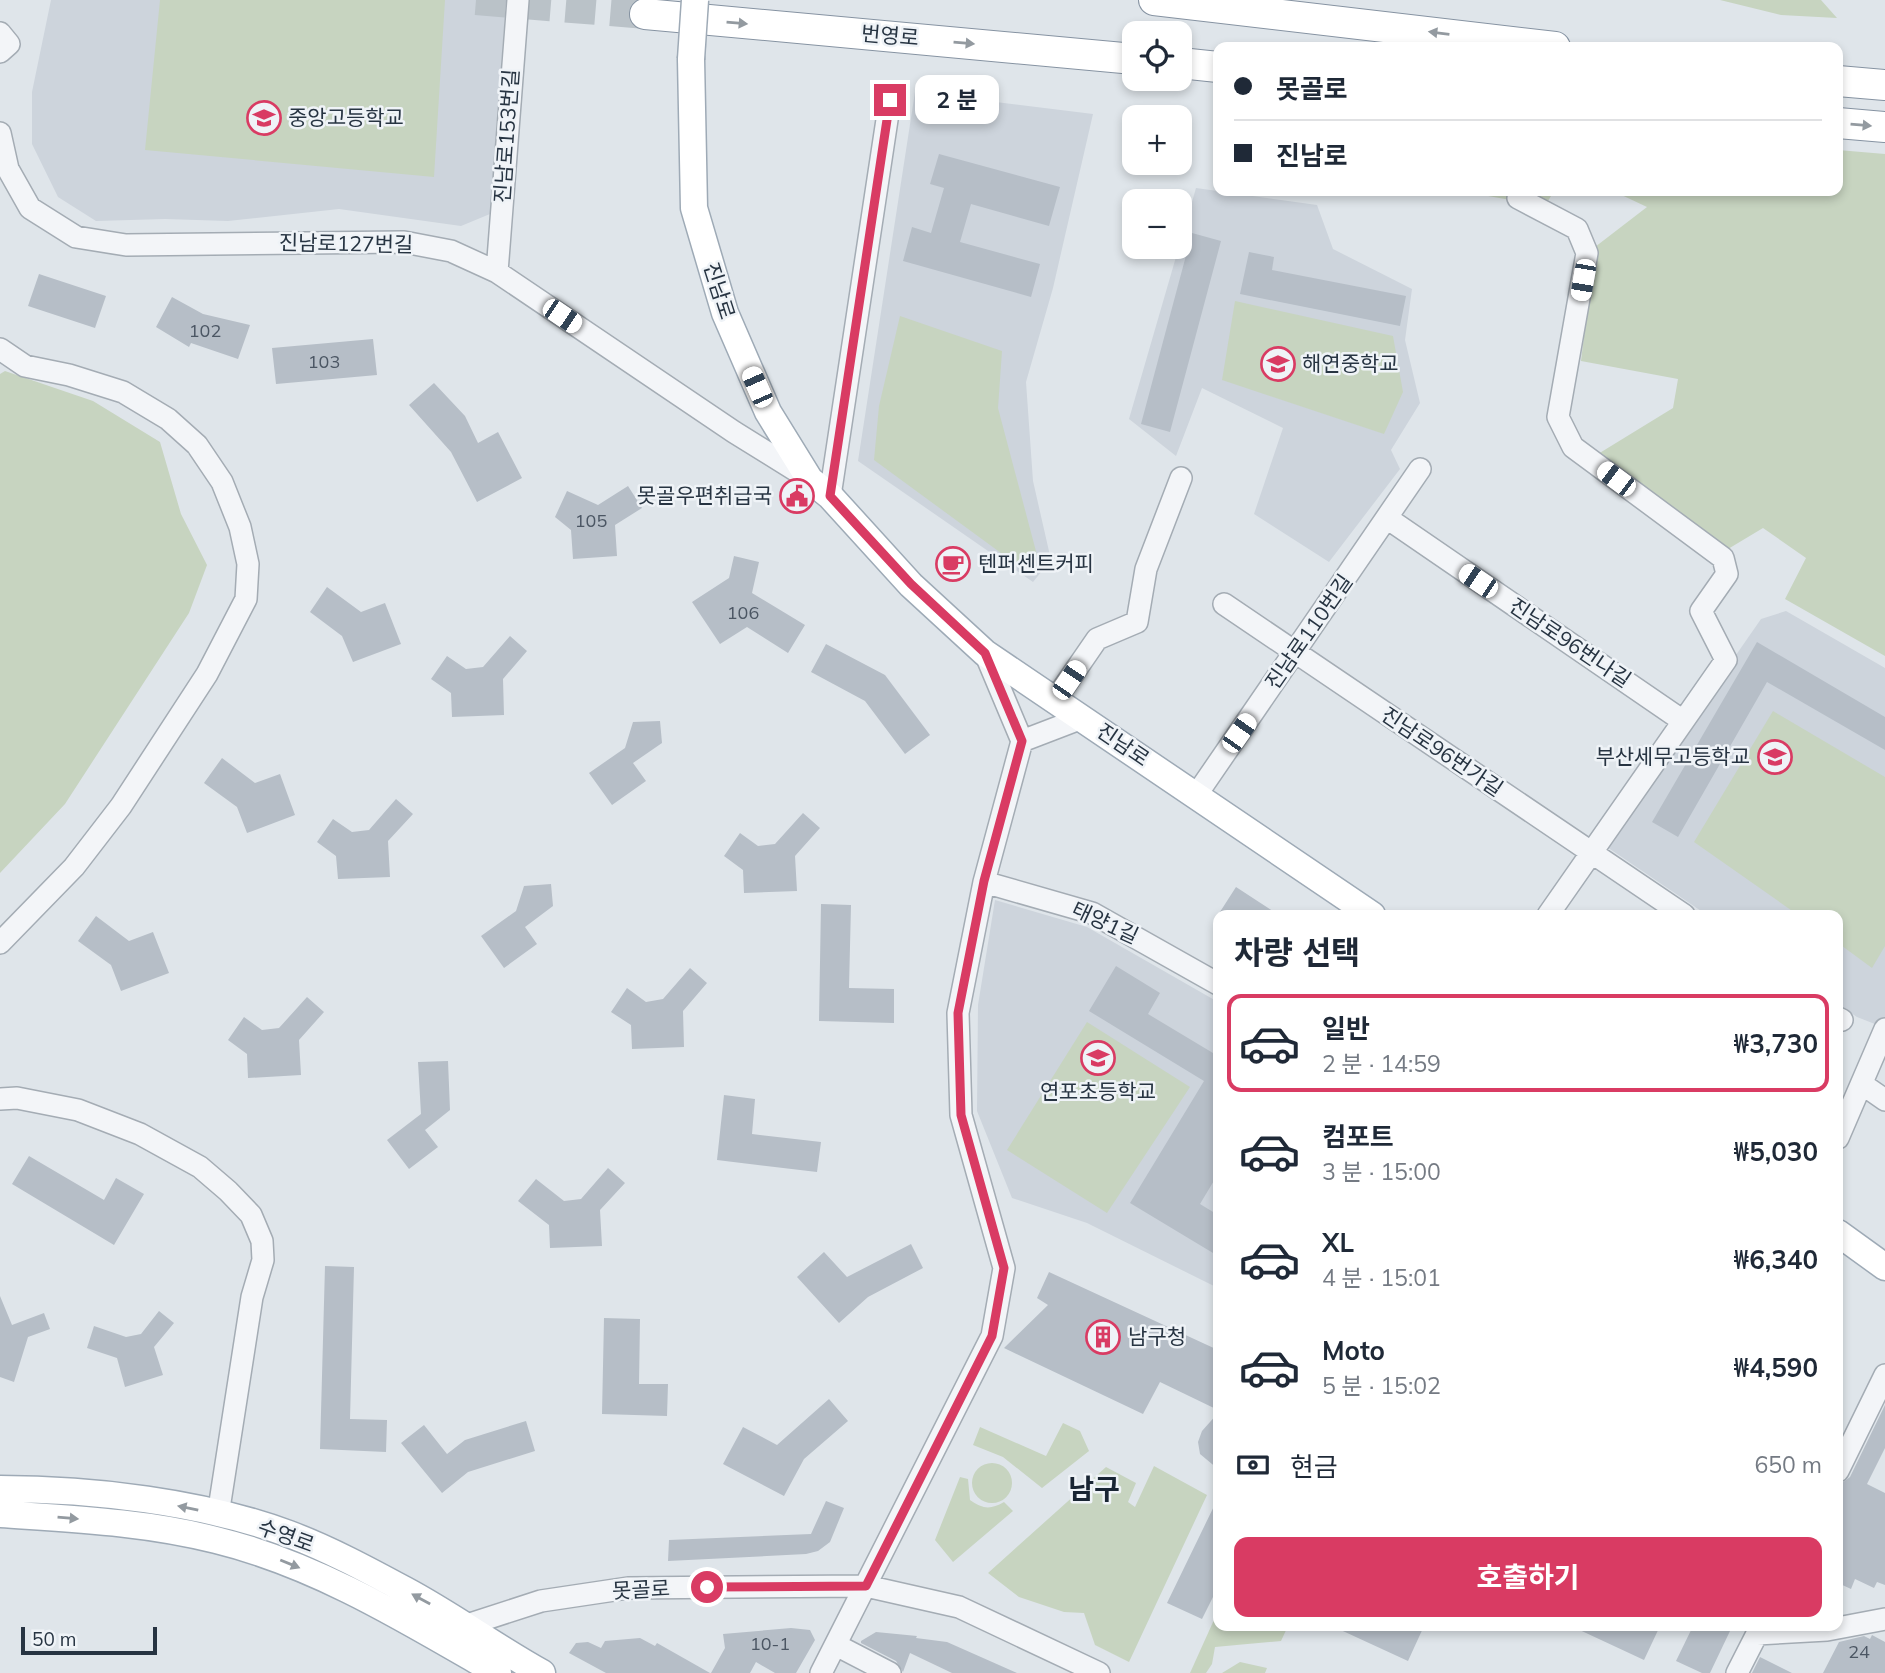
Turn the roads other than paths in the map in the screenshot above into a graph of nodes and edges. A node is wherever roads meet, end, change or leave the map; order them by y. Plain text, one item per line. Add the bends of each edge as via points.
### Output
1 (518, 0) edge
2 (695, 0) edge
3 (1154, 0) edge
4 (645, 14) tunnel mouth
5 (0, 33) edge
6 (1512, 42) edge
7 (0, 52) edge
8 (1122, 58) edge
9 (1192, 64) edge
10 (1213, 66) edge
11 (1885, 77) edge
12 (1843, 81) edge
13 (1843, 81) edge
14 (1885, 85) edge
15 (890, 100) dead end
16 (1843, 123) edge
17 (1885, 127) edge
18 (0, 133) edge
19 (1518, 198) dead end
20 (497, 272) junction
21 (0, 349) edge
22 (1420, 469) dead end
23 (1181, 478) dead end
24 (820, 488) junction
25 (1387, 518) junction
26 (1224, 604) dead end
27 (1294, 652) junction
28 (985, 653) junction
29 (1055, 700) junction
30 (1082, 718) junction
31 (1683, 721) junction
32 (1022, 741) junction
33 (1197, 794) junction
34 (1590, 852) junction
35 (984, 881) junction
36 (1366, 910) edge
37 (1551, 910) edge
38 (1677, 910) edge
39 (0, 943) edge
40 (1213, 981) edge
41 (1885, 1029) edge
42 (1862, 1084) junction
43 (0, 1099) edge
44 (1885, 1100) edge
45 (1843, 1127) edge
46 (1843, 1237) edge
47 (1885, 1266) edge
48 (1885, 1376) edge
49 (1843, 1454) edge
50 (0, 1489) edge
51 (0, 1514) edge
52 (218, 1515) junction
53 (866, 1586) junction
54 (1885, 1619) edge
55 (464, 1626) junction
56 (422, 1627) junction
57 (1843, 1627) edge
58 (1758, 1631) edge
59 (836, 1645) junction
60 (498, 1673) edge
61 (542, 1673) edge
62 (821, 1673) edge
63 (890, 1673) edge
64 (1099, 1673) edge
65 (1737, 1673) edge

1 - 20 street, 진남로153번길
2 - 24 main road, 진남로, bridge via 691,59 694,208 725,313 768,412
6 -> 3 highway
4 -> 8 highway, 번영로
5 - 7 street via 9,44
9 - 10 highway
11 - 12 street
13 - 14 highway
15 - 24 street
16 -> 17 highway
18 - 20 street, 진남로127번길 via 8,169 30,208 76,237 127,245 404,242 451,251
19 - 31 street via 1577,229 1587,253 1558,417 1573,447 1723,558 1727,574 1701,611 1726,660
20 - 24 street, 진남로127번길
21 - 39 street via 25,366 123,391 168,419 197,445 222,482 240,527 248,564 246,599 207,674 128,795 74,867
22 - 25 street, 진남로110번길
23 - 29 street via 1146,569 1137,622 1097,639
24 - 28 main road, 진남로 via 911,584
25 - 27 street, 진남로110번길
25 - 31 street, 진남로96번나길
26 - 27 street, 진남로96번가길
27 - 33 street, 진남로110번길
27 - 34 street, 진남로96번가길
28 - 29 main road, 진남로
28 - 32 street
29 - 30 main road, 진남로
30 - 32 street
30 - 33 main road, 진남로
31 - 34 street
32 - 35 street
33 - 36 main road, 진남로
34 - 37 street
34 - 38 street, 진남로96번가길
35 - 40 street, 태양1길 via 1092,913
35 - 53 street via 958,1013 961,1115 1004,1268 992,1336
41 - 42 street
42 - 44 street
42 - 45 street
43 - 52 street via 78,1110 140,1134 200,1167 251,1215 262,1241 263,1260 252,1297
46 - 47 main road
48 - 49 street
52 -> 50 main road, 수영로 via 99,1494
51 -> 56 main road, 수영로 via 72,1518 215,1539 302,1569
55 -> 52 main road, 수영로 via 317,1546
53 - 55 street, 못골로 via 628,1588 541,1601
53 - 59 street
53 - 64 street, 못골로 via 959,1607
54 - 57 street
55 - 56 street, 못골로
55 - 61 main road, 수영로
56 - 60 main road, 수영로
58 - 65 street
59 - 62 street
59 - 63 street

